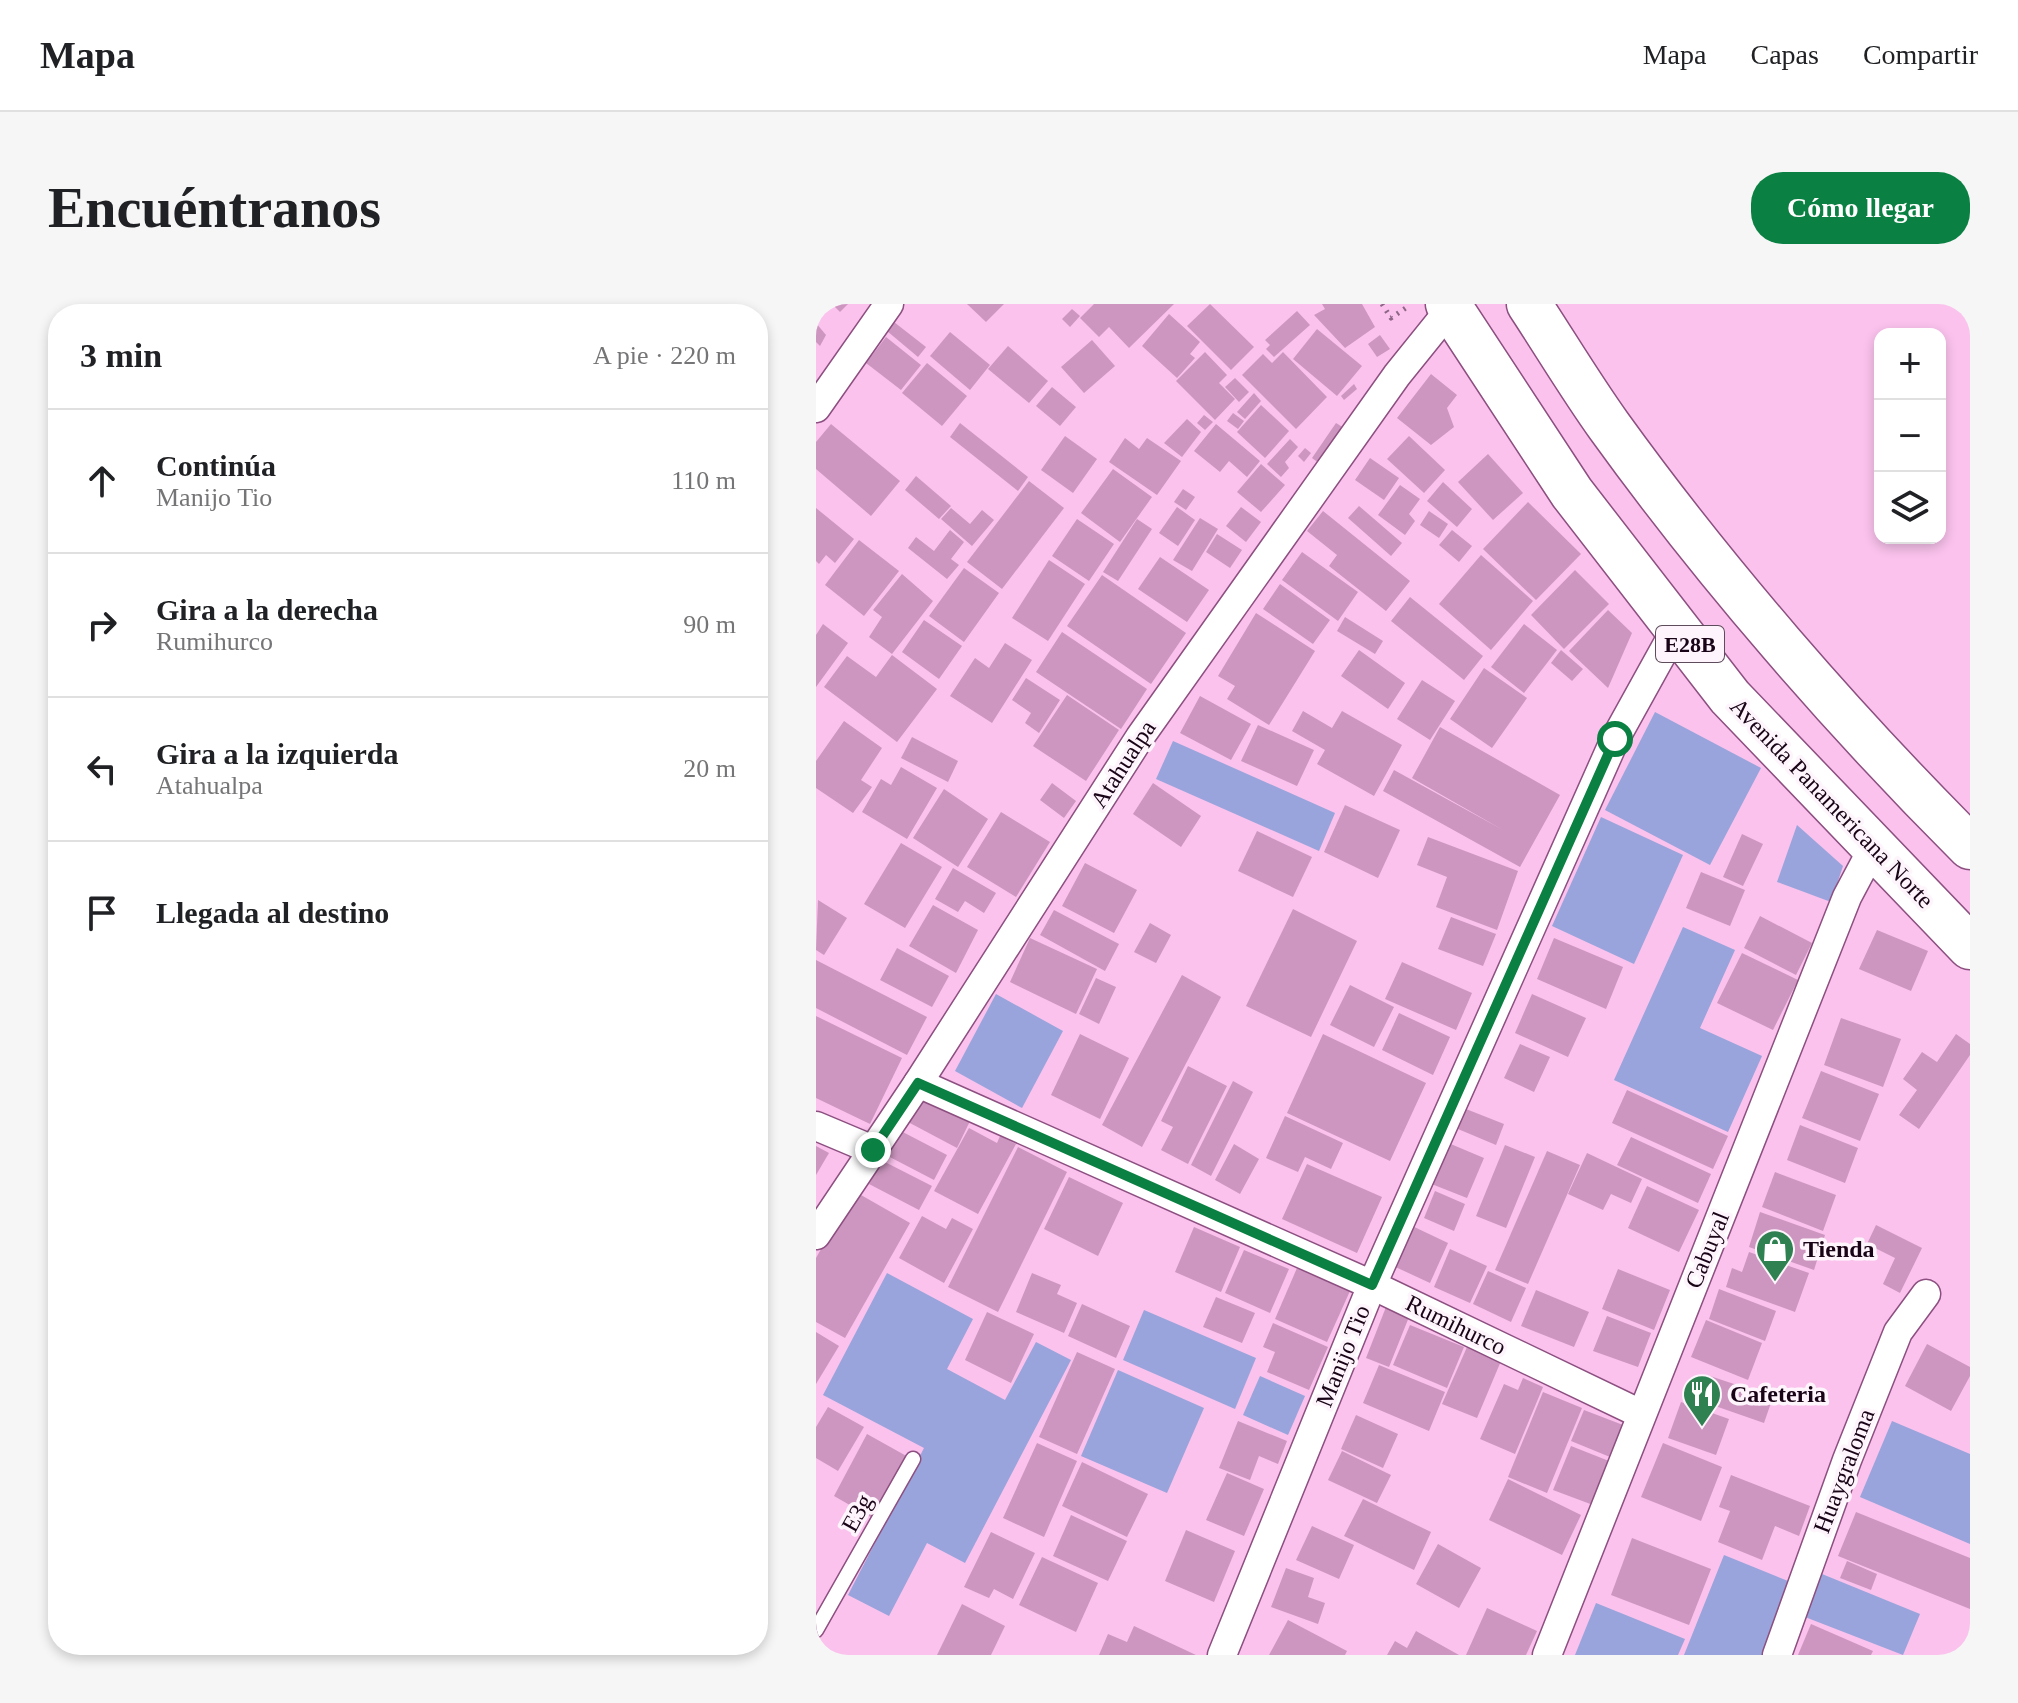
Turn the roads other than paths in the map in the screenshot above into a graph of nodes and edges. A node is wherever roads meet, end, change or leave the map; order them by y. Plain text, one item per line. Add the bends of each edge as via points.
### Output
1 (889, 304) edge
2 (1529, 304) edge
3 (1437, 305) edge
4 (816, 408) edge
5 (1677, 627) junction
6 (1970, 847) edge
7 (1873, 848) junction
8 (1970, 947) edge
9 (918, 1083) junction
10 (816, 1126) edge
11 (873, 1150) junction
12 (816, 1235) edge
13 (1372, 1285) junction
14 (1926, 1294) dead end
15 (1641, 1414) junction
16 (913, 1459) dead end
17 (816, 1630) edge
18 (1222, 1655) edge
19 (1547, 1655) edge
20 (1777, 1655) edge

1 - 4 street
2 - 6 highway, E28B via 1609,426 1719,568 1838,707
3 - 5 highway, Avenida Panamericana Norte / E28B via 1572,493
3 - 9 street, Atahualpa via 1397,375 1140,737
5 - 7 highway, Avenida Panamericana Norte / E28B via 1730,697
5 - 13 street, Manijo Tio via 1615,739
7 - 8 highway, Avenida Panamericana Norte / E28B
7 - 15 street, Cabuyal via 1847,897
9 - 11 street, Atahualpa
9 - 13 street, Rumihurco
10 - 11 street
11 - 12 street, Atahualpa
13 - 15 street, Rumihurco
13 - 18 street, Manijo Tio
14 - 20 street, Huaygraloma via 1898,1332
15 - 19 street, Cabuyal
16 - 17 lane, E3g

